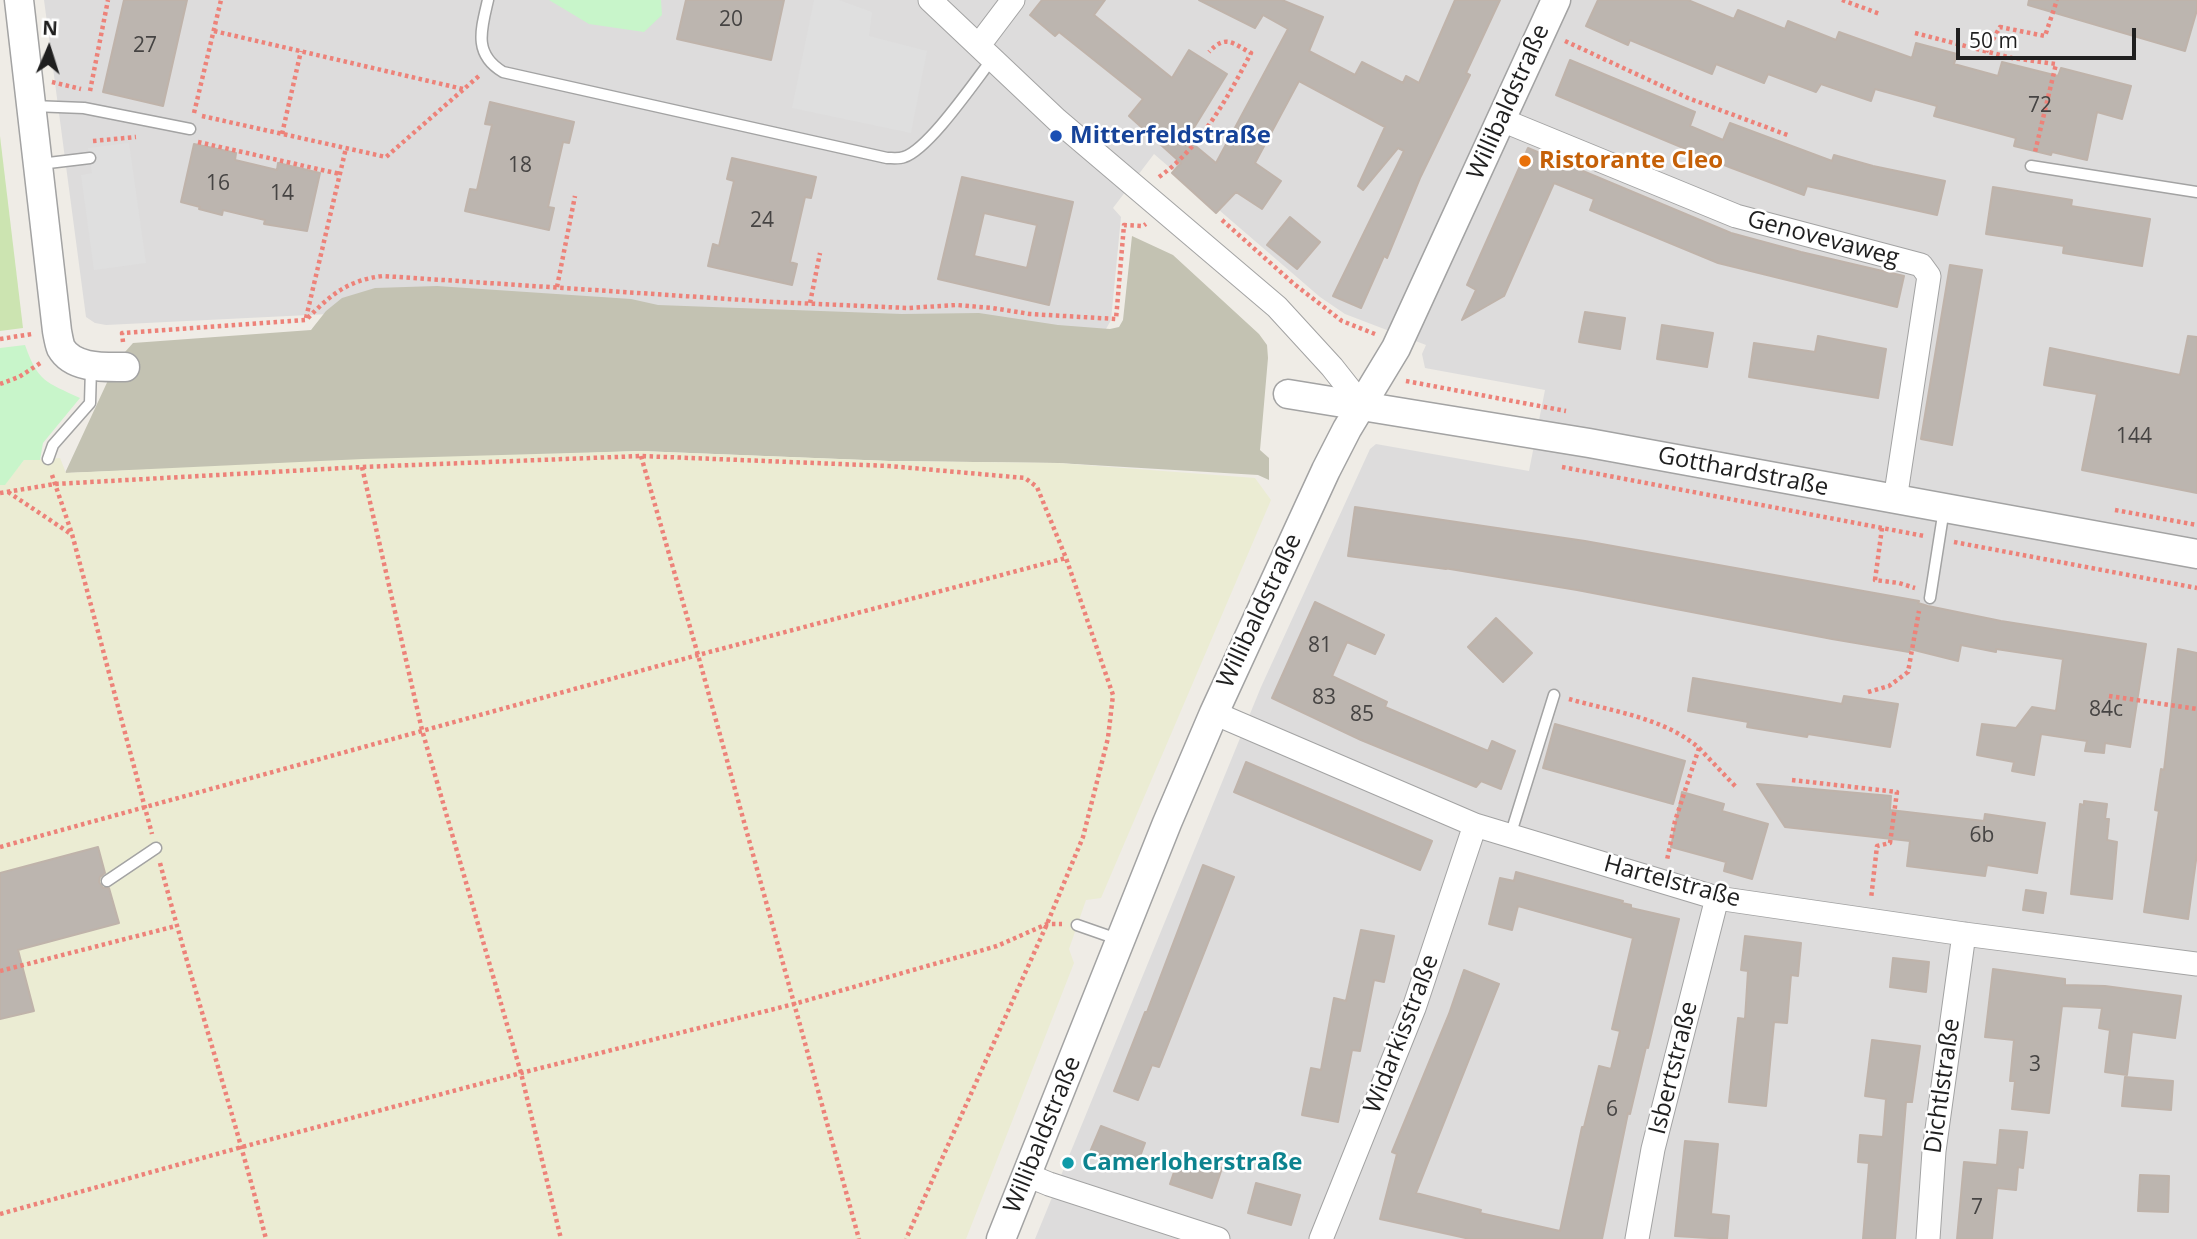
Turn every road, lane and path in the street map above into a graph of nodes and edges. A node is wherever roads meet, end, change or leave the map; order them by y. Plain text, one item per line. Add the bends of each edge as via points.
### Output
1 (19, 0) edge
2 (108, 0) edge
3 (221, 0) edge
4 (488, 0) edge
5 (930, 0) edge
6 (1013, 0) edge
7 (1556, 0) edge
8 (1842, 0) edge
9 (2057, 0) edge
10 (1880, 14) dead end
11 (214, 31) junction
12 (1542, 31) junction
13 (1915, 33) dead end
14 (301, 51) junction
15 (986, 52) junction
16 (1209, 52) dead end
17 (1986, 52) junction
18 (491, 65) junction
19 (463, 89) junction
20 (30, 93) junction
21 (181, 111) dead end
22 (194, 114) junction
23 (1502, 120) junction
24 (282, 134) junction
25 (190, 135) joint
26 (141, 136) dead end
27 (1790, 136) dead end
28 (91, 142) dead end
29 (346, 148) junction
30 (90, 158) dead end
31 (37, 164) junction
32 (2031, 166) joint
33 (340, 174) junction
34 (1140, 190) junction
35 (2197, 192) edge
36 (575, 196) dead end
37 (1222, 220) dead end
38 (1143, 226) dead end
39 (820, 253) dead end
40 (557, 286) junction
41 (810, 303) junction
42 (306, 320) junction
43 (1375, 334) dead end
44 (0, 339) edge
45 (59, 339) junction
46 (91, 366) junction
47 (125, 367) joint
48 (0, 384) edge
49 (1287, 394) dead end
50 (1362, 405) junction
51 (641, 456) junction
52 (48, 459) joint
53 (1554, 466) dead end
54 (362, 467) junction
55 (55, 484) junction
56 (8, 492) junction
57 (0, 493) edge
58 (1895, 500) junction
59 (1944, 509) junction
60 (1882, 528) junction
61 (72, 534) junction
62 (1940, 539) junction
63 (2197, 554) edge
64 (1066, 558) junction
65 (2197, 588) edge
66 (1926, 596) joint
67 (1920, 607) dead end
68 (698, 655) junction
69 (1868, 692) dead end
70 (1555, 695) joint
71 (2109, 696) dead end
72 (2197, 709) edge
73 (1214, 713) junction
74 (422, 730) junction
75 (1699, 748) junction
76 (1792, 780) dead end
77 (1736, 787) dead end
78 (146, 808) junction
79 (1475, 825) junction
80 (1510, 836) junction
81 (0, 847) edge
82 (156, 848) junction
83 (107, 881) dead end
84 (1663, 881) junction
85 (1717, 898) junction
86 (1868, 920) junction
87 (1047, 924) junction
88 (1077, 925) joint
89 (176, 926) junction
90 (1965, 934) junction
91 (1120, 940) junction
92 (2197, 964) edge
93 (0, 971) edge
94 (794, 1004) junction
95 (521, 1073) junction
96 (242, 1147) junction
97 (1027, 1175) junction
98 (0, 1214) edge
99 (266, 1239) edge
100 (561, 1239) edge
101 (859, 1239) edge
102 (906, 1239) edge
103 (1001, 1239) edge
104 (1218, 1239) edge
105 (1321, 1239) edge
106 (1637, 1239) edge
107 (1928, 1239) edge

1 - 20 street
2 - 20 path via 90,91 47,81
3 - 11 path
4 - 18 lane via 481,48
5 - 15 street
6 - 15 street
7 - 12 street, Willibaldstraße
8 - 10 path
9 - 17 path via 2045,36 2000,27
11 - 14 path
11 - 22 path
12 - 23 street, Willibaldstraße
12 - 27 path via 1688,99
13 - 17 path
14 - 19 path
14 - 24 path
15 - 18 lane via 930,138 903,158 503,72
15 - 34 street
16 - 34 path via 1218,42 1228,41 1251,53 1203,133 1166,173
17 - 32 path via 2056,64
18 - 19 path
19 - 29 path via 386,157
20 - 25 lane
20 - 31 street
21 - 22 path
22 - 24 path
23 - 50 street, Willibaldstraße via 1396,348
23 - 58 street, Genovevaweg via 1736,216 1921,265 1929,276
24 - 29 path
25 - 33 path
26 - 28 path
29 - 33 path
30 - 31 lane
31 - 45 street
32 - 35 lane
33 - 42 path
34 - 50 street via 1277,307
36 - 40 path
37 - 43 path via 1342,321
38 - 41 path via 1124,225 1116,319 957,305 908,308
39 - 41 path
40 - 41 path
40 - 42 path via 363,278 325,301
42 - 47 path via 122,333
44 - 45 path
45 - 46 street via 70,357
45 - 48 path via 19,377
46 - 47 street
46 - 52 lane via 90,403 53,445
49 - 50 street, Gotthardstraße
50 - 58 street, Gotthardstraße
50 - 73 street, Willibaldstraße via 1326,470
51 - 54 path
51 - 64 path via 889,466 1025,478 1037,487
51 - 68 path
52 - 55 path
53 - 60 path
54 - 55 path
54 - 74 path
55 - 56 path
55 - 61 path
56 - 57 path
56 - 61 path
58 - 59 street, Gotthardstraße
59 - 62 lane
59 - 63 street, Gotthardstraße
60 - 62 path
60 - 66 path via 1875,580 1914,587
61 - 78 path
62 - 65 path
62 - 66 lane
64 - 68 path
64 - 87 path via 1113,695 1108,738 1083,837
67 - 69 path via 1908,672 1889,686
68 - 74 path
68 - 94 path
70 - 75 path via 1664,726
70 - 80 lane
71 - 72 path
73 - 79 street, Hartelstraße
73 - 91 street, Willibaldstraße
74 - 78 path
74 - 95 path
75 - 77 path
75 - 84 path via 1675,821
76 - 86 path via 1897,792 1890,843 1877,846
78 - 81 path
78 - 82 path
79 - 80 street, Hartelstraße
79 - 105 street, Widarkisstraße via 1415,1008
80 - 84 street, Hartelstraße
82 - 83 lane
82 - 89 path
84 - 85 street, Hartelstraße
85 - 86 street, Hartelstraße
85 - 106 street, Isbertstraße via 1653,1149
86 - 90 street, Hartelstraße
87 - 88 path
87 - 94 path via 997,946
87 - 102 path
88 - 91 lane
89 - 93 path
89 - 96 path
90 - 92 street, Hartelstraße
90 - 107 street, Dichtlstraße via 1934,1151
91 - 97 street, Willibaldstraße
94 - 95 path
94 - 101 path
95 - 96 path
95 - 100 path
96 - 98 path
96 - 99 path
97 - 103 street, Willibaldstraße
97 - 104 street

